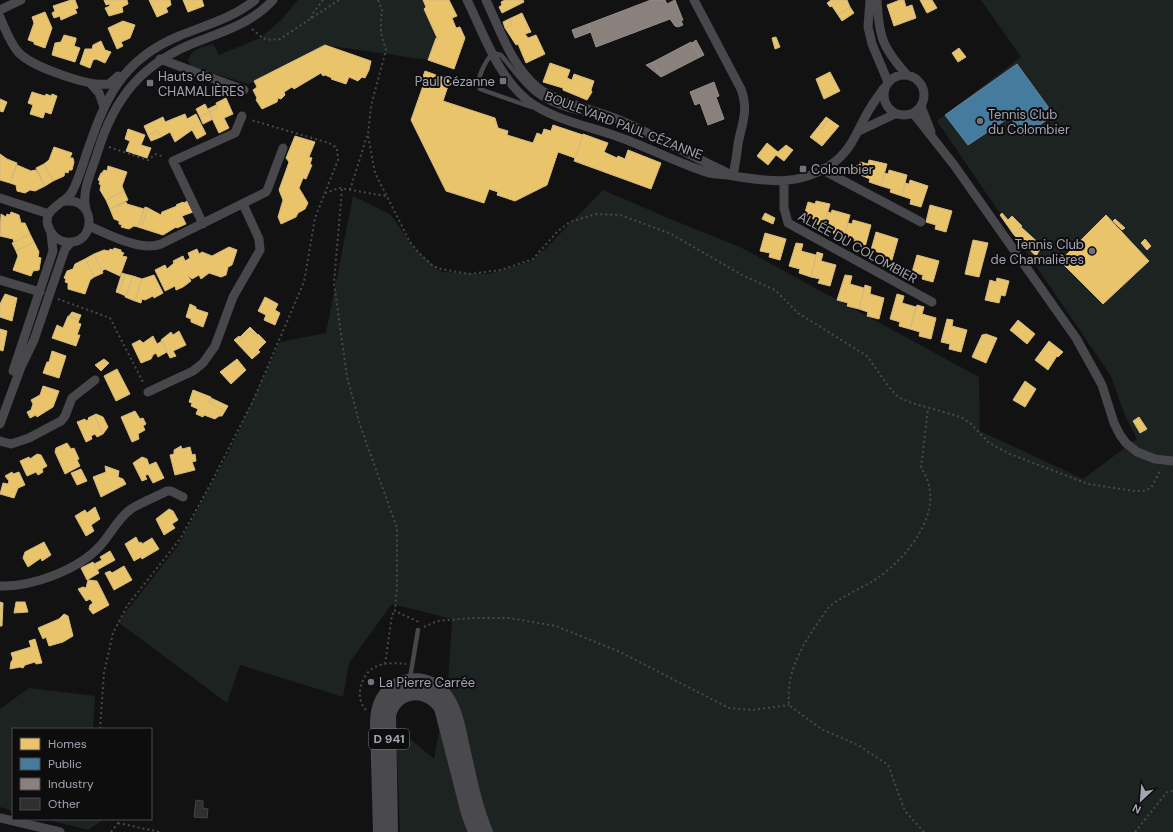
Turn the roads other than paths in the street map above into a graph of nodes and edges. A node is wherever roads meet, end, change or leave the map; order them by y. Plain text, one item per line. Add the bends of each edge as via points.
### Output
1 (21, 0) edge
2 (255, 0) edge
3 (273, 0) edge
4 (467, 0) edge
5 (472, 0) edge
6 (486, 0) edge
7 (694, 0) edge
8 (870, 0) edge
9 (877, 0) edge
10 (0, 10) edge
11 (0, 17) edge
12 (475, 17) junction
13 (493, 54) junction
14 (143, 56) junction
15 (160, 59) junction
16 (907, 75) junction
17 (91, 84) junction
18 (886, 85) junction
19 (244, 90) dead end
20 (921, 106) junction
21 (104, 107) junction
22 (913, 113) junction
23 (552, 114) junction
24 (605, 114) junction
25 (895, 114) junction
26 (242, 116) road end
27 (859, 131) junction
28 (934, 139) junction
29 (282, 148) dead end
30 (821, 169) junction
31 (733, 176) junction
32 (784, 182) junction
33 (0, 198) edge
34 (61, 202) junction
35 (243, 204) junction
36 (87, 210) junction
37 (49, 214) junction
38 (921, 222) dead end
39 (203, 224) junction
40 (89, 226) junction
41 (50, 231) junction
42 (71, 242) junction
43 (0, 280) edge
44 (40, 292) junction
45 (932, 302) dead end
46 (95, 380) dead end
47 (148, 392) road end
48 (10, 399) junction
49 (0, 424) edge
50 (0, 441) edge
51 (1169, 461) edge
52 (183, 496) dead end
53 (0, 586) edge
54 (418, 630) road end
55 (409, 687) junction
56 (0, 818) edge
57 (60, 832) edge
58 (380, 832) edge
59 (391, 832) edge
60 (476, 832) edge
61 (486, 832) edge

1 - 10 street
2 - 14 street via 236,14 179,36
3 - 15 street via 243,23 175,50
4 - 12 street, BOULEVARD PAUL CÉZANNE
5 - 12 street
6 - 24 street, BOULEVARD PAUL CÉZANNE via 515,60 533,83 555,96
7 - 31 street via 741,88 744,99 745,118
8 - 18 street via 868,27
9 - 16 street via 883,44
11 - 17 street via 15,47 26,58 46,69
12 - 13 street, BOULEVARD PAUL CÉZANNE
13 - 23 street, BOULEVARD PAUL CÉZANNE via 515,88 528,101
13 - 23 lane via 488,58 479,81 480,89
13 - 24 lane via 501,55 522,82 542,99 585,114
14 - 17 street via 125,67 109,84
14 - 21 street via 116,86
15 - 19 street
15 - 36 street via 141,76 110,117 84,195
16 - 18 street via 899,75
16 - 20 street via 920,84 924,92
17 - 21 street via 99,93
18 - 25 street via 883,95 885,103
18 - 27 street, BOULEVARD PAUL CÉZANNE via 868,111
20 - 22 street
20 - 28 street
21 - 34 street via 72,193
22 - 25 street
22 - 28 street
23 - 31 street, BOULEVARD PAUL CÉZANNE via 642,145 710,173
24 - 31 street, BOULEVARD PAUL CÉZANNE
25 - 27 street
26 - 39 street via 235,133 172,161
27 - 30 street, BOULEVARD PAUL CÉZANNE via 846,150 829,166
28 - 51 street via 1076,338 1102,385 1120,435 1137,452 1147,457
29 - 35 street via 267,190
30 - 32 street, BOULEVARD PAUL CÉZANNE
30 - 38 street
31 - 32 street, BOULEVARD PAUL CÉZANNE via 766,182
32 - 45 street, ALLÉE DU COLOMBIER via 784,208 788,223
33 - 37 street
34 - 36 street via 73,200
34 - 37 street via 54,206
35 - 39 street
35 - 47 street via 259,239 260,250 233,297 215,346 203,364 193,371
36 - 40 street
37 - 41 street
39 - 40 street via 161,244 151,246 130,242
40 - 42 street via 84,235
41 - 42 street via 59,239
41 - 44 street via 54,245
42 - 48 street via 65,249 34,340
43 - 44 street
44 - 48 street via 9,382
46 - 50 street via 72,398 61,421 29,438 11,444
48 - 49 street
52 - 53 street via 171,491 132,508 95,552 62,571 31,584
54 - 55 lane
55 - 58 main road, D 941 via 399,684 387,692 377,716
55 - 59 main road, D 941 via 397,700 389,715
55 - 60 main road via 429,696 441,708 468,813
55 - 61 main road via 425,681 442,691 451,704 477,809
56 - 57 street

